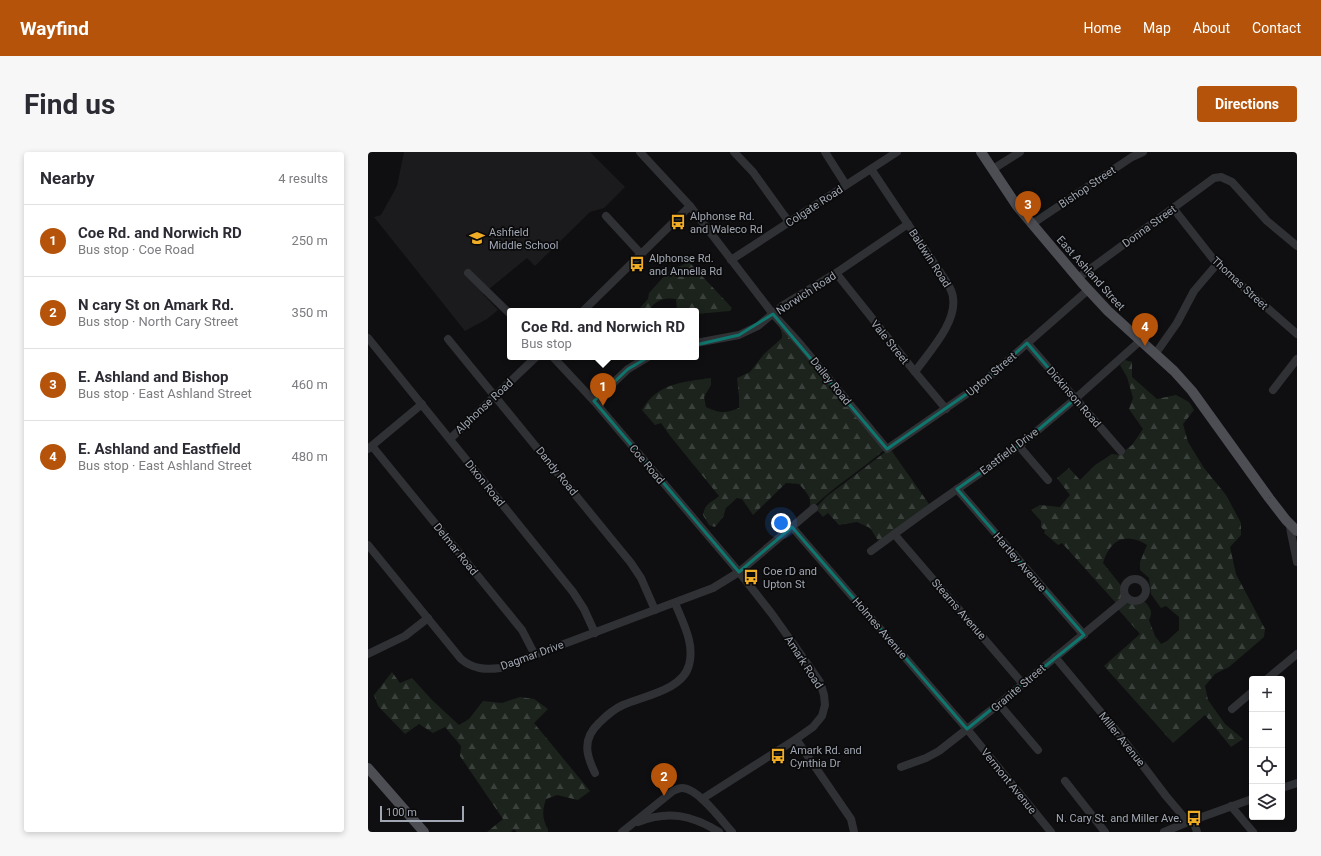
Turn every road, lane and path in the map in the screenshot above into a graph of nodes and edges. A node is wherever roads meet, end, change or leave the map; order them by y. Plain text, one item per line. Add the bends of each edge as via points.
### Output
1 (640, 152) edge
2 (734, 152) edge
3 (825, 152) edge
4 (897, 152) edge
5 (981, 152) edge
6 (1020, 152) edge
7 (1143, 152) edge
8 (871, 169) junction
9 (993, 170) junction
10 (846, 185) junction
11 (690, 206) junction
12 (1173, 208) junction
13 (606, 216) dead end
14 (789, 222) junction
15 (908, 224) junction
16 (1032, 224) junction
17 (1297, 246) edge
18 (641, 254) junction
19 (731, 260) junction
20 (1217, 264) junction
21 (468, 273) dead end
22 (836, 273) junction
23 (1078, 278) junction
24 (1088, 290) junction
25 (586, 308) edge
26 (507, 311) edge
27 (773, 314) junction
28 (1297, 334) edge
29 (448, 339) dead end
30 (1140, 341) junction
31 (369, 343) edge
32 (699, 343) edge
33 (1027, 343) junction
34 (1156, 353) junction
35 (1297, 359) edge
36 (533, 360) edge
37 (556, 360) edge
38 (643, 360) edge
39 (915, 372) junction
40 (1272, 390) dead end
41 (496, 396) junction
42 (1075, 399) junction
43 (594, 401) junction
44 (422, 404) junction
45 (946, 409) junction
46 (450, 439) junction
47 (1019, 446) junction
48 (370, 447) edge
49 (887, 449) joint
50 (1121, 451) dead end
51 (1048, 480) dead end
52 (957, 489) junction
53 (814, 508) dead end
54 (792, 527) junction
55 (1294, 529) edge
56 (895, 535) junction
57 (368, 545) edge
58 (871, 552) dead end
59 (1297, 562) edge
60 (739, 572) junction
61 (1127, 598) dead end
62 (675, 603) junction
63 (655, 610) junction
64 (428, 618) junction
65 (595, 633) junction
66 (1084, 634) junction
67 (368, 654) edge
68 (1297, 654) edge
69 (535, 655) junction
70 (1055, 658) junction
71 (1271, 676) edge
72 (1023, 684) junction
73 (1249, 695) edge
74 (999, 704) junction
75 (1232, 709) dead end
76 (967, 729) junction
77 (796, 739) junction
78 (1038, 750) dead end
79 (901, 767) dead end
80 (368, 768) edge
81 (595, 773) dead end
82 (1065, 781) dead end
83 (1297, 782) edge
84 (1285, 787) edge
85 (702, 799) junction
86 (1249, 799) edge
87 (1231, 806) junction
88 (1191, 821) junction
89 (629, 827) junction
90 (424, 832) edge
91 (622, 832) edge
92 (718, 832) edge
93 (732, 832) edge
94 (854, 832) edge
95 (1051, 832) edge
96 (1105, 832) edge
97 (1164, 832) edge
98 (1197, 832) edge
99 (1253, 832) edge

1 - 11 street, Dailey Road
2 - 14 street via 753,172
3 - 10 street
4 - 8 street, Colgate Road
5 - 9 main road, East Ashland Street
6 - 9 street
7 - 16 street, Bishop Street
8 - 10 street, Colgate Road
8 - 15 street, Baldwin Road
9 - 16 main road, East Ashland Street
10 - 14 street, Colgate Road
11 - 18 street
11 - 19 street, Dailey Road
12 - 17 street, Donna Street via 1214,178 1221,177 1232,182 1267,221
12 - 20 street, Thomas Street
12 - 23 street, Donna Street
13 - 18 street
14 - 19 street, Colgate Road
15 - 22 street, Norwich Road
15 - 39 street, Baldwin Road via 946,280 953,298 952,312 946,328
16 - 23 main road, East Ashland Street
18 - 25 street
19 - 27 street, Dailey Road
20 - 28 street, Thomas Street
20 - 34 street via 1194,291 1177,323
21 - 26 street
22 - 27 street, Norwich Road
22 - 39 street, Vale Street
23 - 24 main road, East Ashland Street
24 - 30 main road, East Ashland Street
24 - 33 street, Upton Street
27 - 32 street, Norwich Road via 758,326 739,335
27 - 49 street, Dailey Road
29 - 41 street, Dandy Road
30 - 34 main road, East Ashland Street
30 - 42 street, Eastfield Drive
31 - 44 street, Dixon Road
33 - 42 street, Dickinson Road
33 - 45 street, Upton Street via 981,384
34 - 55 main road, East Ashland Street via 1192,391
35 - 40 street
36 - 41 street, Alphonse Road
37 - 43 street, Coe Road
38 - 43 street via 628,369
39 - 45 street, Vale Street
41 - 46 street, Alphonse Road
41 - 63 street, Dandy Road via 632,563 642,578
42 - 47 street, Eastfield Drive
42 - 50 street, Dickinson Road
43 - 60 street, Coe Road
44 - 46 street, Dixon Road
44 - 48 street
45 - 49 street, Upton Street
46 - 65 street, Dixon Road via 573,592
47 - 51 street
47 - 52 street, Eastfield Drive
48 - 69 street, Delmar Road via 517,624
52 - 56 street, Eastfield Drive
52 - 66 street, Hartley Avenue
53 - 54 street
54 - 60 street
54 - 76 street, Holmes Avenue
55 - 59 street via 1292,540
56 - 58 street, Eastfield Drive
56 - 72 street, Stearns Avenue
57 - 64 street, Dagmar Drive
60 - 62 street, Dagmar Drive via 713,588
60 - 77 street, Amark Road via 820,682 825,705 822,716 813,727
61 - 66 street, Granite Street
62 - 63 street, Dagmar Drive
62 - 81 street via 690,646 691,657 687,672 666,689 622,705 597,725 591,732 587,753
63 - 65 street, Dagmar Drive
64 - 67 street via 405,636
64 - 69 street, Dagmar Drive via 462,659 474,667 500,668
65 - 69 street, Dagmar Drive
66 - 70 street, Granite Street
68 - 71 street
70 - 72 street, Granite Street
70 - 88 street, Miller Avenue via 1119,734 1166,796
72 - 74 street, Granite Street
73 - 75 street
74 - 76 street, Granite Street
74 - 78 street
76 - 79 street, Granite Street via 939,751
76 - 95 street, Vermont Avenue
77 - 85 street, Amark Road
77 - 94 street via 850,818
80 - 90 main road
82 - 96 street
83 - 84 street
85 - 89 street via 689,790 681,788 672,791
85 - 93 street
86 - 87 street
87 - 88 street
87 - 99 street
88 - 97 street
88 - 98 street
89 - 91 street
89 - 92 street via 645,819 671,816 688,817 705,823

